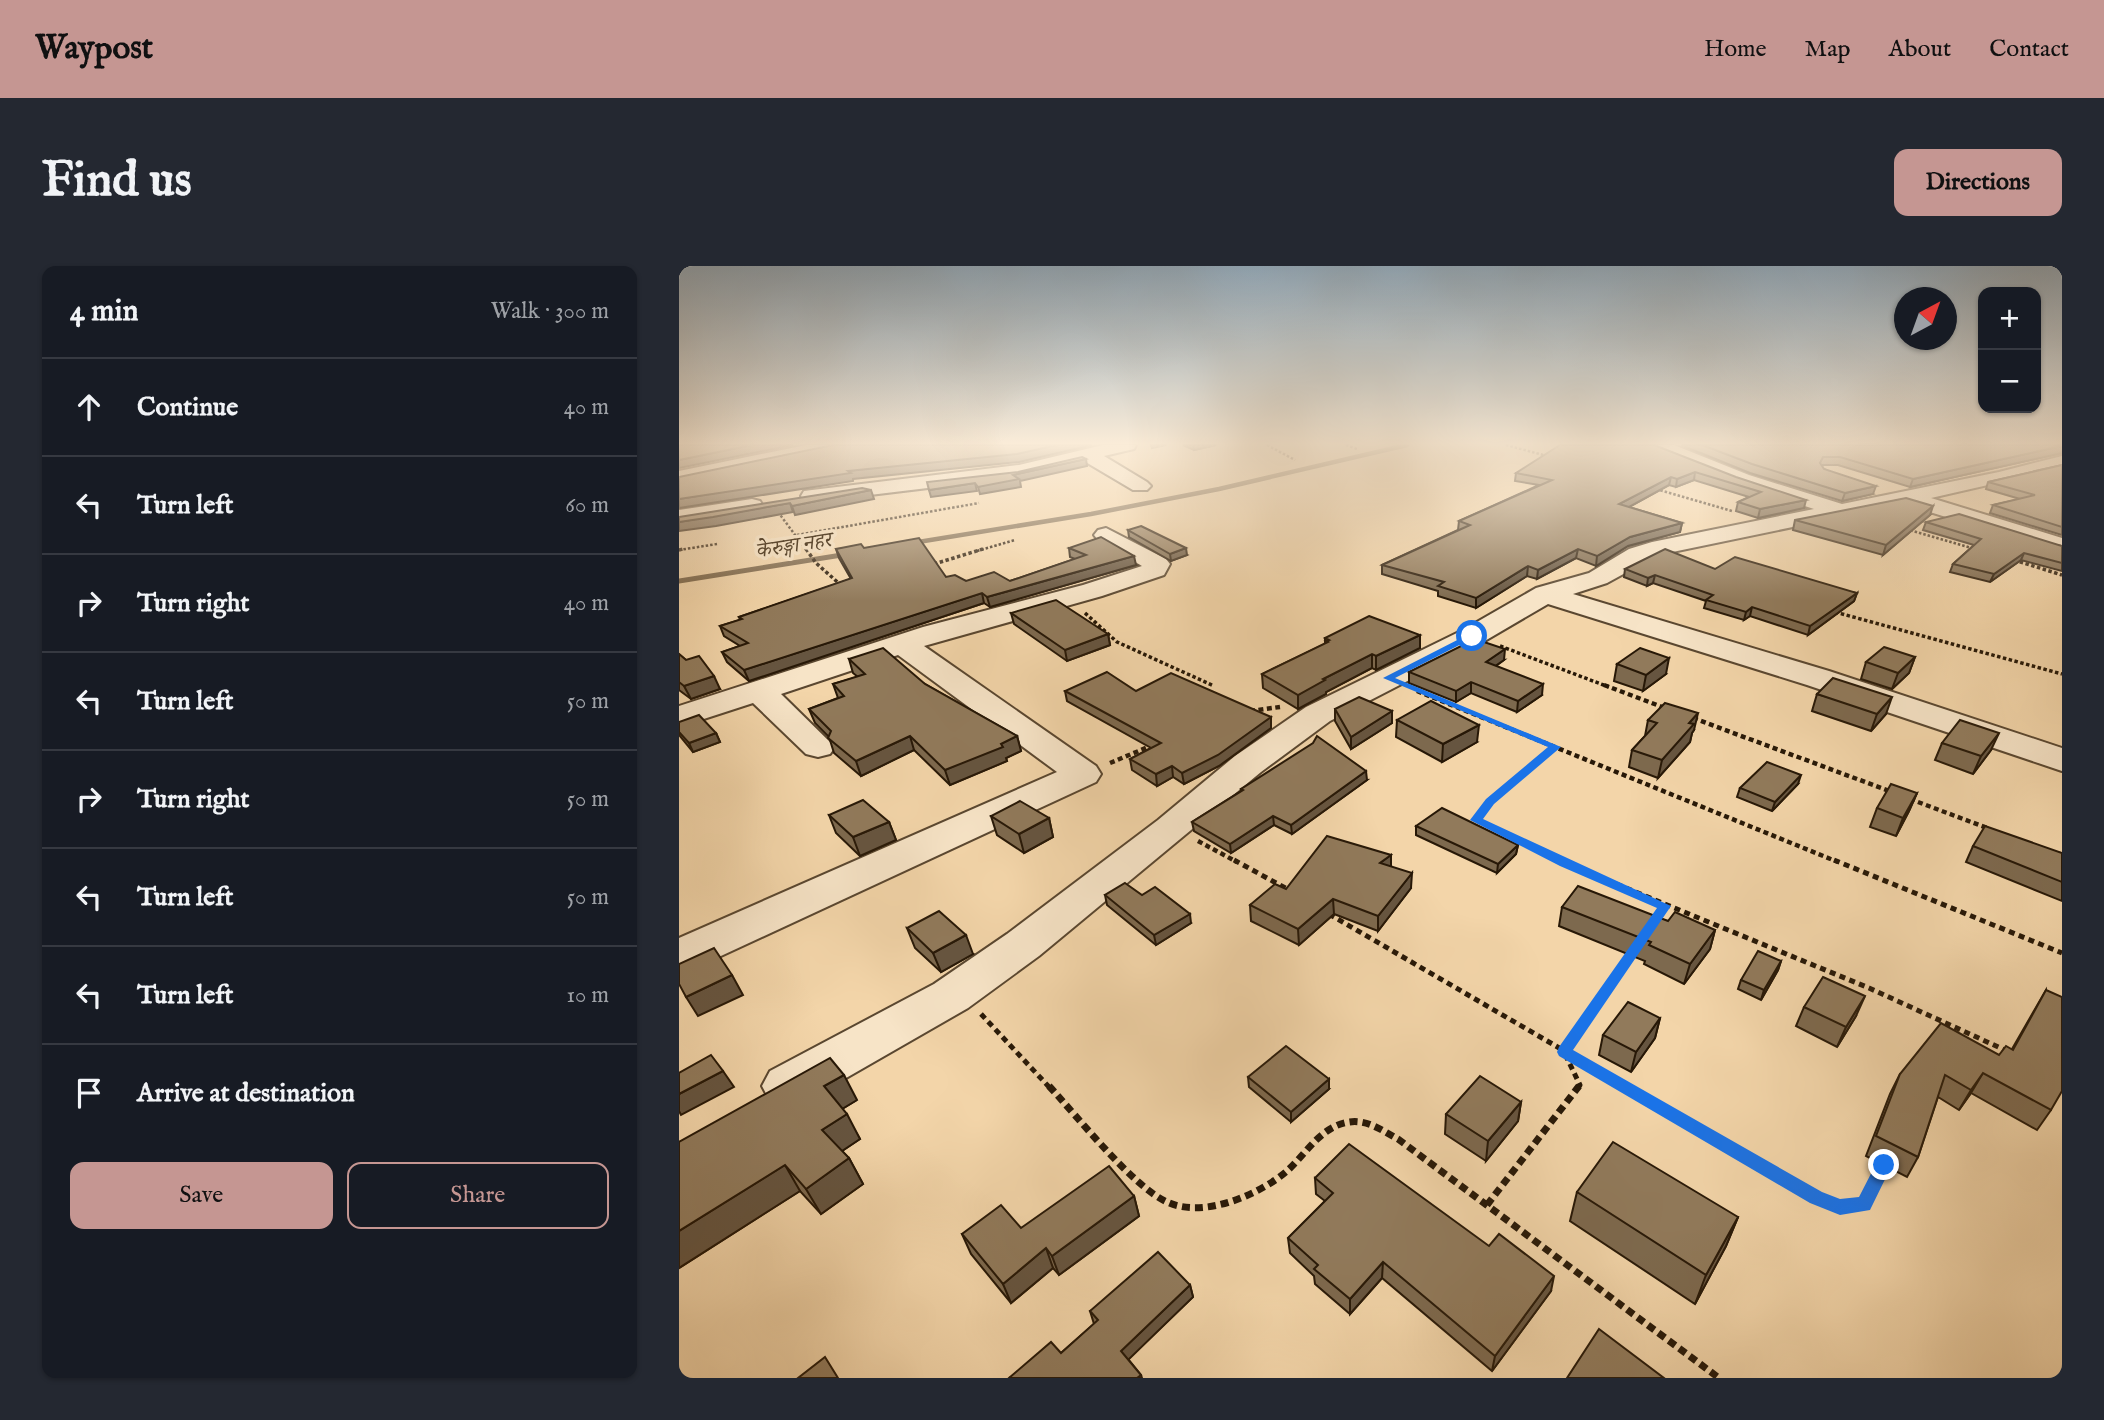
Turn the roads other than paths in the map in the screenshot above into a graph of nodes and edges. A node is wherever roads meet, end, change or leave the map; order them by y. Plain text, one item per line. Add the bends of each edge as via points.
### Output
1 (810, 497) edge
2 (1797, 497) edge
3 (1867, 497) edge
4 (1911, 497) edge
5 (1985, 497) edge
6 (790, 500) edge
7 (2001, 502) edge
8 (1888, 503) junction
9 (767, 504) edge
10 (1838, 510) junction
11 (679, 517) edge
12 (1106, 535) dead end
13 (2062, 546) edge
14 (1545, 594) junction
15 (902, 644) junction
16 (759, 691) junction
17 (679, 717) edge
18 (818, 747) dead end
19 (2062, 760) edge
20 (679, 957) edge
21 (762, 1101) edge

1 - 6 street
2 - 10 street
3 - 8 street
4 - 8 street
5 - 7 street
8 - 10 street
8 - 13 street
9 - 11 street
10 - 14 street via 1637,554 1598,578
12 - 15 street via 1157,564 1155,570
14 - 19 street via 1806,674
14 - 21 street via 1318,714 951,996
15 - 16 street
15 - 20 street via 1083,774
16 - 17 street
16 - 18 street

